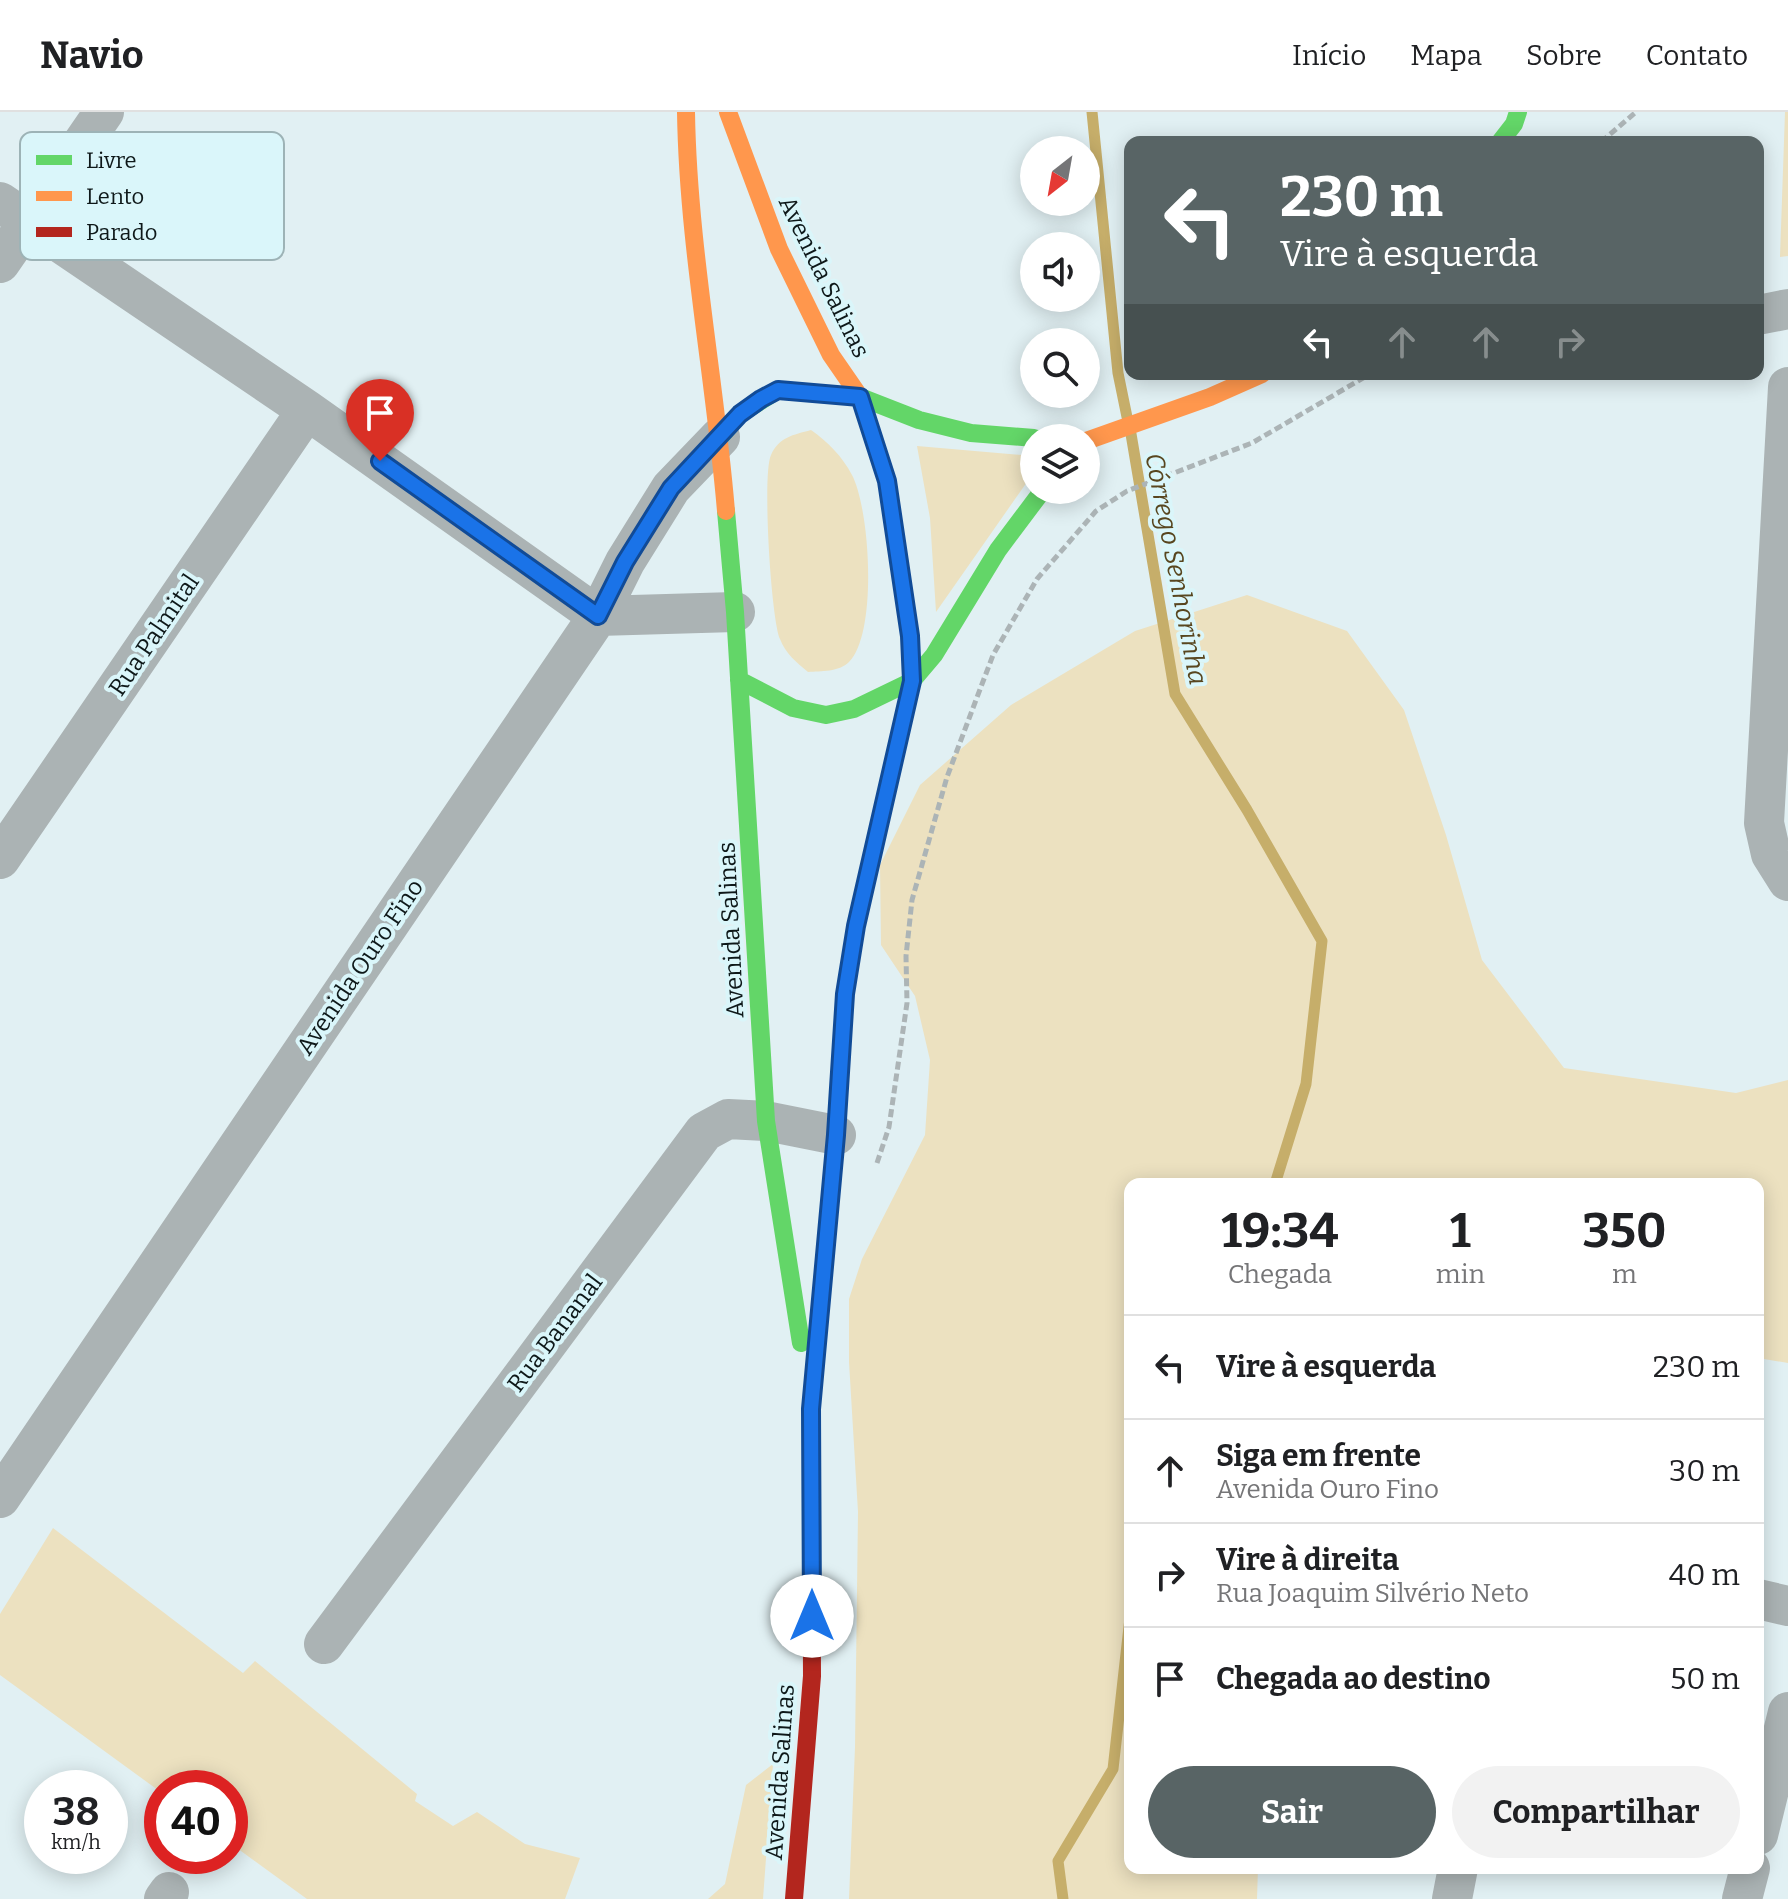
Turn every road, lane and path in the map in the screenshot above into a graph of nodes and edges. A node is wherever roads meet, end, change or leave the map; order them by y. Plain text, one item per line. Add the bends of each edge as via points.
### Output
1 (104, 112) edge
2 (686, 112) edge
3 (728, 112) edge
4 (1533, 112) edge
5 (1636, 112) edge
6 (1516, 118) edge
7 (86, 132) edge
8 (1504, 136) edge
9 (1608, 136) edge
10 (14, 212) edge
11 (85, 260) edge
12 (0, 263) edge
13 (1788, 309) edge
14 (1764, 314) edge
15 (1248, 380) edge
16 (1360, 380) edge
17 (1788, 387) edge
18 (860, 397) junction
19 (307, 410) junction
20 (1100, 436) edge
21 (720, 437) junction
22 (1020, 437) edge
23 (1032, 504) edge
24 (735, 612) junction
25 (598, 616) junction
26 (739, 680) junction
27 (912, 681) junction
28 (0, 859) edge
29 (1788, 881) edge
30 (766, 1121) junction
31 (836, 1135) junction
32 (874, 1168) dead end
33 (811, 1409) junction
34 (0, 1498) edge
35 (1764, 1600) edge
36 (1788, 1606) edge
37 (324, 1644) dead end
38 (1788, 1712) edge
39 (1764, 1810) edge
40 (1457, 1874) edge
41 (1748, 1874) edge
42 (794, 1899) edge
43 (1452, 1899) edge
44 (1742, 1899) edge

1 - 7 street
2 - 21 street, Avenida Salinas via 687,173
3 - 18 street, Avenida Salinas via 779,249 831,355
4 - 6 street
5 - 9 path
6 - 8 street
10 - 12 street
11 - 19 street
13 - 14 street
15 - 20 street
16 - 32 path via 1252,443 1127,491 1096,511 1037,579 993,655 947,777 912,900 907,1003 889,1127
17 - 29 street via 1764,823 1771,854
18 - 21 street via 778,390 740,414
18 - 22 street via 971,433
18 - 27 street, Avenida Salinas via 887,481
19 - 25 street
19 - 28 street, Rua Palmital
21 - 24 street, Avenida Salinas
21 - 25 street, Avenida Ouro Fino via 671,488
23 - 27 street
24 - 25 street
24 - 26 street, Avenida Salinas
25 - 34 street, Avenida Ouro Fino
26 - 27 street via 793,708 826,715 854,709
26 - 30 street, Avenida Salinas
27 - 31 street, Avenida Salinas via 856,926 845,994
30 - 31 street, Rua Bananal
30 - 33 street, Avenida Salinas
30 - 37 street, Rua Bananal via 728,1119 704,1132
31 - 33 street, Avenida Salinas
33 - 42 street, Avenida Salinas via 812,1676
35 - 36 street
38 - 39 street
40 - 43 street
41 - 44 street

